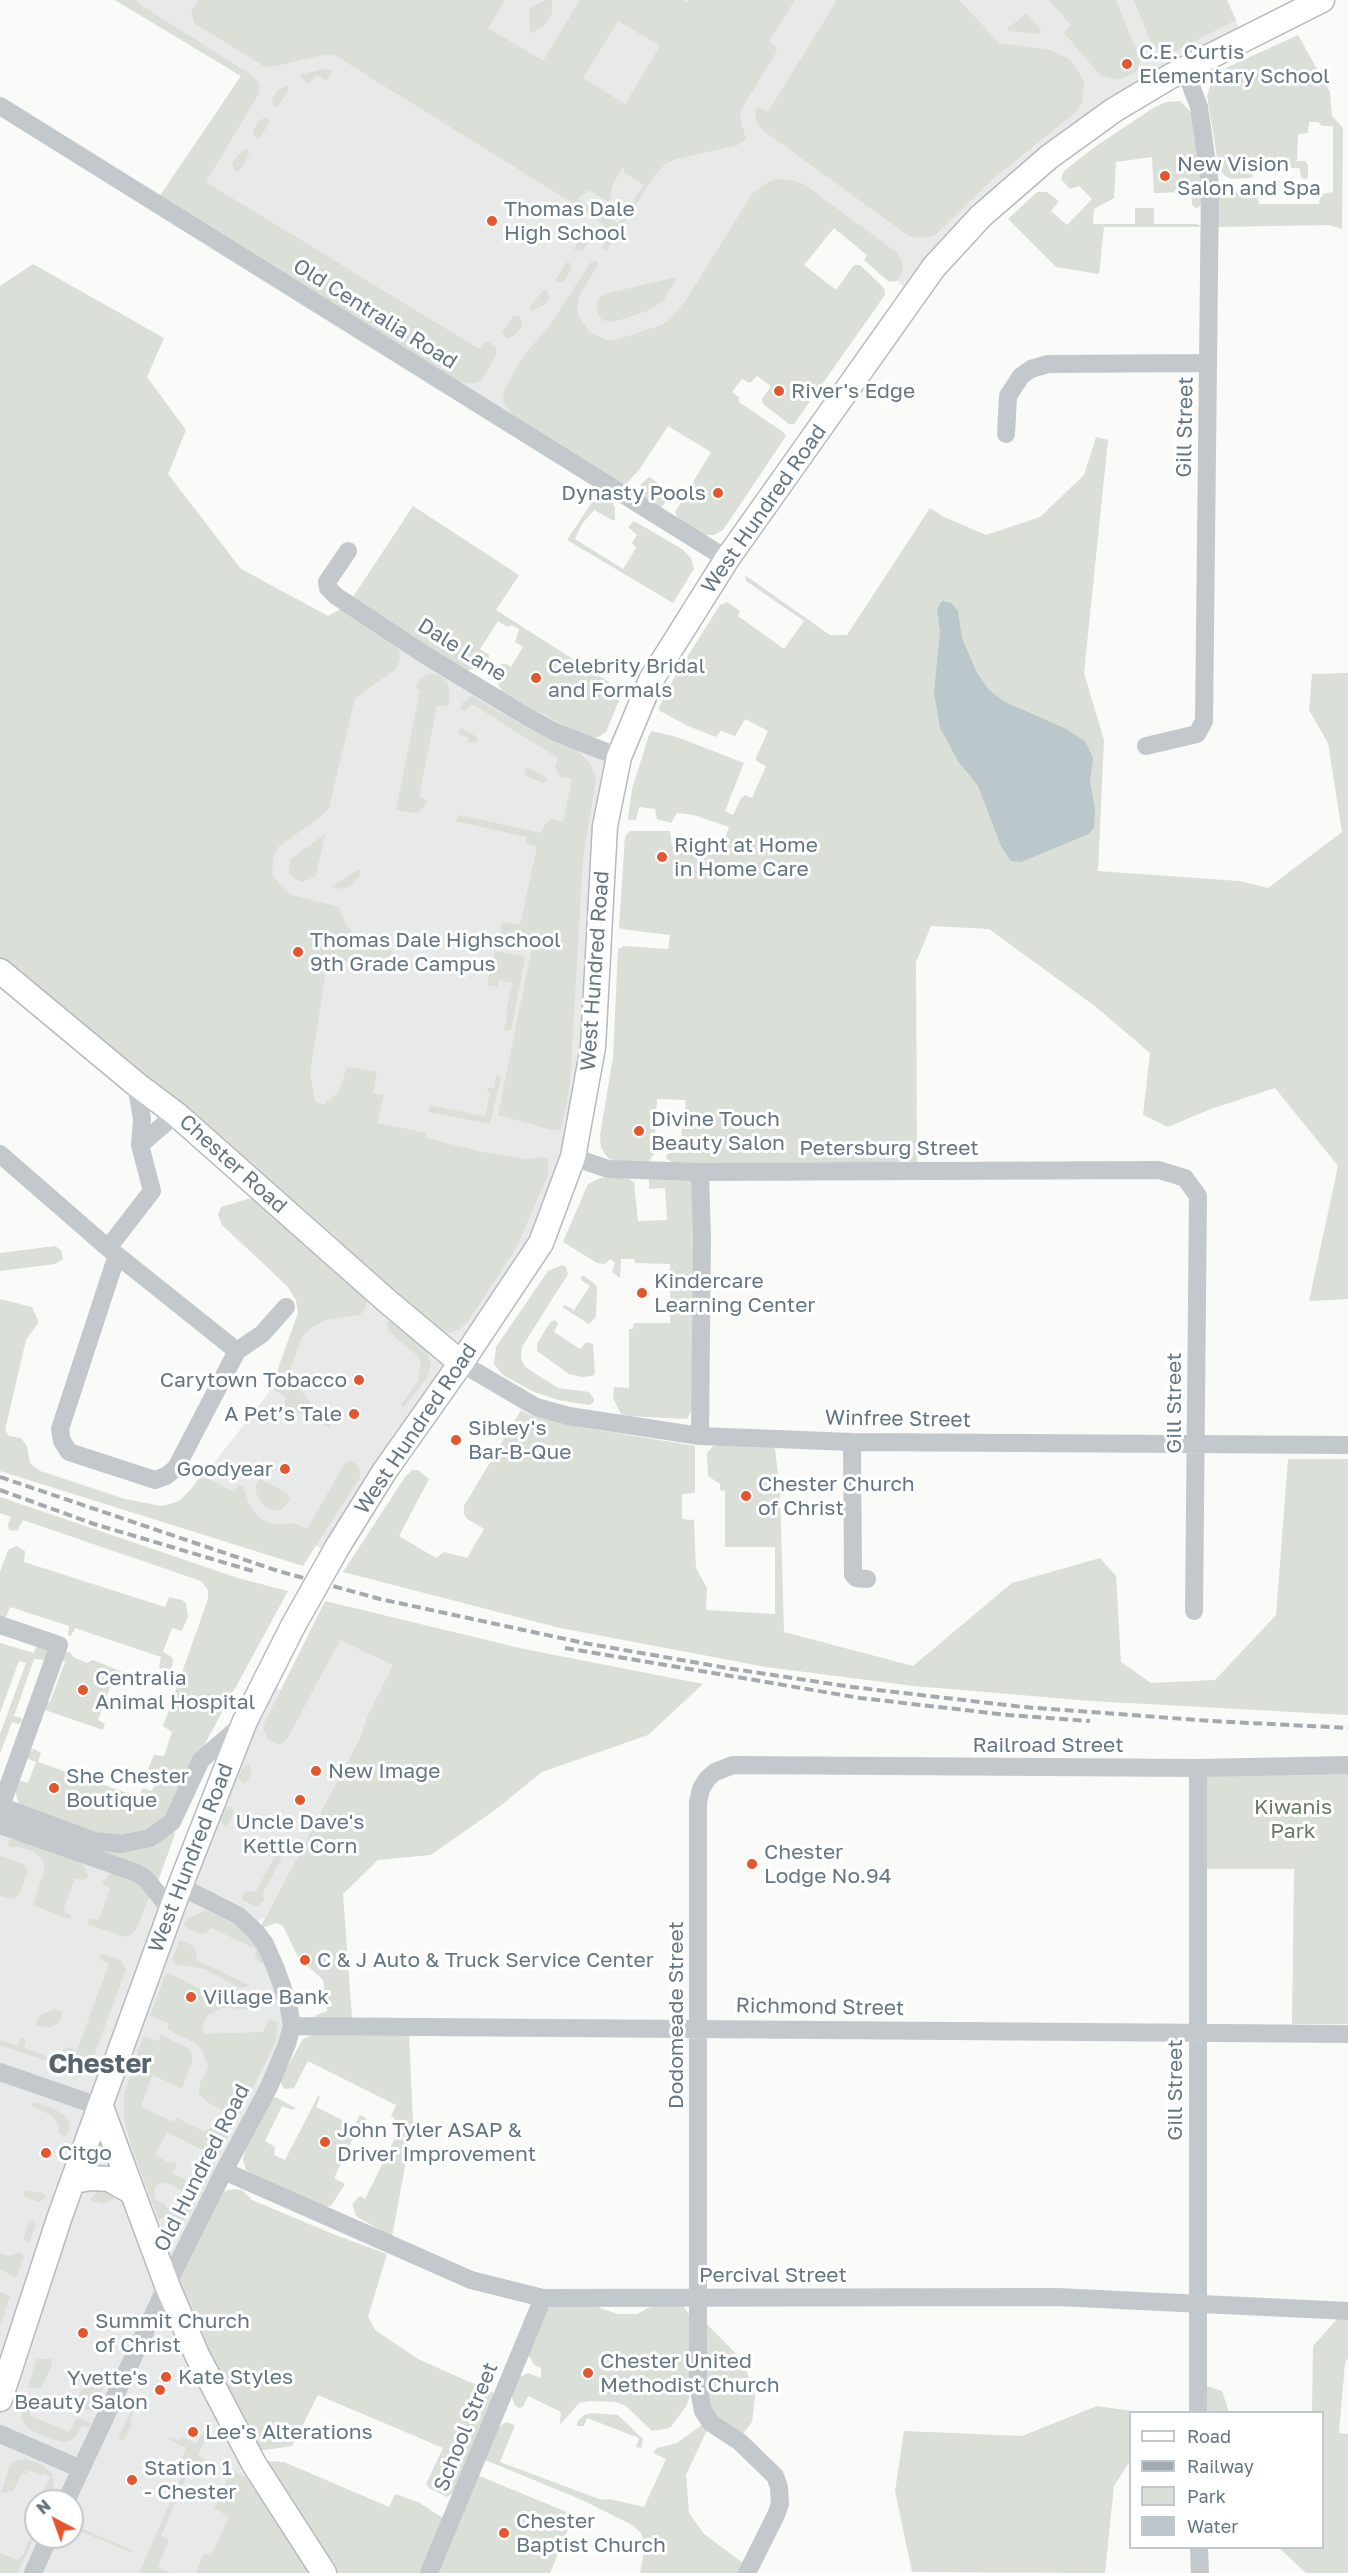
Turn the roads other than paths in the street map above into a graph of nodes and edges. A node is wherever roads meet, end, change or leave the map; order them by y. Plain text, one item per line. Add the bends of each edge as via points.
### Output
1 (1322, 0) edge
2 (1185, 69) junction
3 (0, 106) edge
4 (1208, 363) junction
5 (1006, 434) dead end
6 (348, 551) dead end
7 (727, 559) junction
8 (1146, 746) dead end
9 (619, 757) junction
10 (0, 971) edge
11 (136, 1084) junction
12 (176, 1114) junction
13 (140, 1145) junction
14 (0, 1154) edge
15 (573, 1157) junction
16 (700, 1172) junction
17 (1198, 1196) joint
18 (113, 1252) junction
19 (286, 1307) dead end
20 (237, 1351) junction
21 (461, 1363) junction
22 (700, 1436) junction
23 (852, 1442) junction
24 (1348, 1445) edge
25 (1196, 1446) junction
26 (867, 1578) dead end
27 (1194, 1611) dead end
28 (0, 1625) edge
29 (245, 1721) junction
30 (748, 1765) joint
31 (1348, 1766) edge
32 (1198, 1768) junction
33 (0, 1807) edge
34 (0, 1825) edge
35 (180, 1886) junction
36 (171, 1910) junction
37 (291, 2026) junction
38 (699, 2028) junction
39 (1198, 2033) junction
40 (1348, 2034) edge
41 (0, 2072) edge
42 (101, 2107) junction
43 (224, 2171) junction
44 (73, 2181) junction
45 (132, 2192) junction
46 (167, 2285) junction
47 (698, 2297) junction
48 (543, 2298) junction
49 (1196, 2304) junction
50 (1348, 2311) edge
51 (0, 2399) edge
52 (1198, 2411) edge
53 (0, 2434) edge
54 (81, 2469) junction
55 (72, 2489) edge
56 (44, 2549) edge
57 (1199, 2549) edge
58 (33, 2573) edge
59 (324, 2573) edge
60 (429, 2573) edge
61 (747, 2573) edge
62 (1200, 2573) edge

1 - 2 main road, West Hundred Road
2 - 4 street, Gill Street via 1199,107 1210,184
2 - 7 main road, West Hundred Road via 1114,110 1049,157 981,216 951,248
3 - 7 street, Old Centralia Road
4 - 5 street via 1048,364 1031,369 1021,376 1008,396
4 - 8 street, Gill Street via 1204,721 1197,734
6 - 9 street, Dale Lane via 327,582 336,596 519,712 555,732
7 - 9 main road, West Hundred Road via 651,680
9 - 15 main road, West Hundred Road via 605,826 593,1047
10 - 11 main road, Chester Road
11 - 12 main road, Chester Road
11 - 13 street via 142,1119
12 - 13 street
12 - 21 main road, Chester Road
13 - 18 street via 152,1191
14 - 18 street
15 - 16 street, Petersburg Street via 608,1169
15 - 21 main road, West Hundred Road via 541,1243
16 - 17 street, Petersburg Street via 1159,1170 1185,1179
16 - 22 street
17 - 25 street, Gill Street
18 - 20 street
18 - 20 street via 60,1430 69,1452 155,1480 166,1476 176,1468
19 - 20 street via 262,1334
21 - 22 street, Winfree Street via 536,1407 569,1416
21 - 29 main road, West Hundred Road, bridge via 384,1472 338,1546
22 - 23 street, Winfree Street
23 - 25 street, Winfree Street
23 - 26 street via 853,1575
24 - 25 street, Winfree Street
25 - 27 street, Gill Street
28 - 33 street via 59,1645
29 - 33 street via 201,1760 176,1817 150,1838 121,1844 94,1841
29 - 35 main road, West Hundred Road
30 - 32 street, Railroad Street
30 - 38 street, Dodomeade Street via 733,1765 715,1772 701,1789 698,1802
31 - 32 street, Railroad Street
32 - 39 street, Gill Street
34 - 36 street via 137,1873
35 - 36 main road, West Hundred Road
35 - 37 street, Old Hundred Road via 240,1916 256,1932 276,1969
36 - 42 main road, West Hundred Road
37 - 38 street, Richmond Street
37 - 43 street, Old Hundred Road via 269,2087
38 - 39 street, Richmond Street
38 - 47 street, Dodomeade Street
39 - 40 street, Richmond Street
39 - 49 street, Gill Street
41 - 42 street
42 - 44 main road, West Hundred Road
42 - 45 main road
43 - 46 street, Old Hundred Road
43 - 48 street, Percival Street via 471,2280
44 - 45 main road via 109,2179
44 - 51 main road, West Hundred Road
45 - 46 main road
46 - 54 street, Old Hundred Road
46 - 59 main road via 239,2437
47 - 48 street, Percival Street
47 - 49 street, Percival Street via 1057,2297
47 - 61 street, Dodomeade Street via 698,2385 703,2411 711,2423 740,2442 775,2476 779,2487 776,2515
48 - 60 street, School Street
49 - 50 street, Percival Street
49 - 52 street, Gill Street
53 - 54 street
54 - 55 street, Old Hundred Road
56 - 58 street
57 - 62 street

